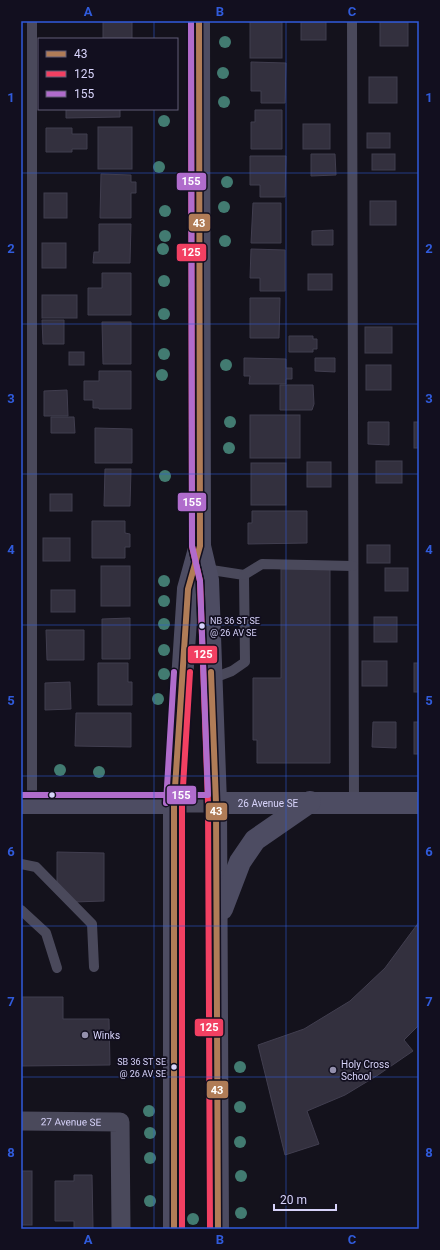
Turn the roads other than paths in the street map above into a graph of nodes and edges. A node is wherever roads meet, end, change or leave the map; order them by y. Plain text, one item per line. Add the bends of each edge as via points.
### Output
1 (32, 21) edge
2 (199, 21) edge
3 (352, 21) edge
4 (200, 546) junction
5 (353, 566) junction
6 (205, 569) junction
7 (244, 575) junction
8 (211, 679) junction
9 (310, 802) junction
10 (27, 803) edge
11 (174, 803) junction
12 (216, 803) junction
13 (354, 803) junction
14 (419, 803) edge
15 (21, 864) edge
16 (21, 910) edge
17 (217, 922) junction
18 (94, 967) dead end
19 (57, 968) dead end
20 (21, 1121) edge
21 (121, 1229) edge
22 (174, 1229) edge
23 (218, 1229) edge

1 - 10 lane
2 - 4 main road
3 - 5 lane
4 - 6 main road
4 - 11 main road via 188,589
5 - 7 lane via 262,564
5 - 13 lane
6 - 7 lane
6 - 8 main road via 208,580
7 - 8 lane via 245,662 232,671
8 - 12 main road
9 - 12 main road, 26 Avenue SE
9 - 13 main road, 26 Avenue SE
9 - 17 main road via 255,840 240,862
10 - 11 main road, 26 Avenue SE
11 - 12 street, 26 Avenue SE
11 - 22 main road
12 - 17 main road
13 - 14 main road, 26 Avenue SE
15 - 18 lane via 36,867 92,924
16 - 19 lane via 46,933
17 - 23 main road
20 - 21 street, 27 Avenue SE via 120,1122

